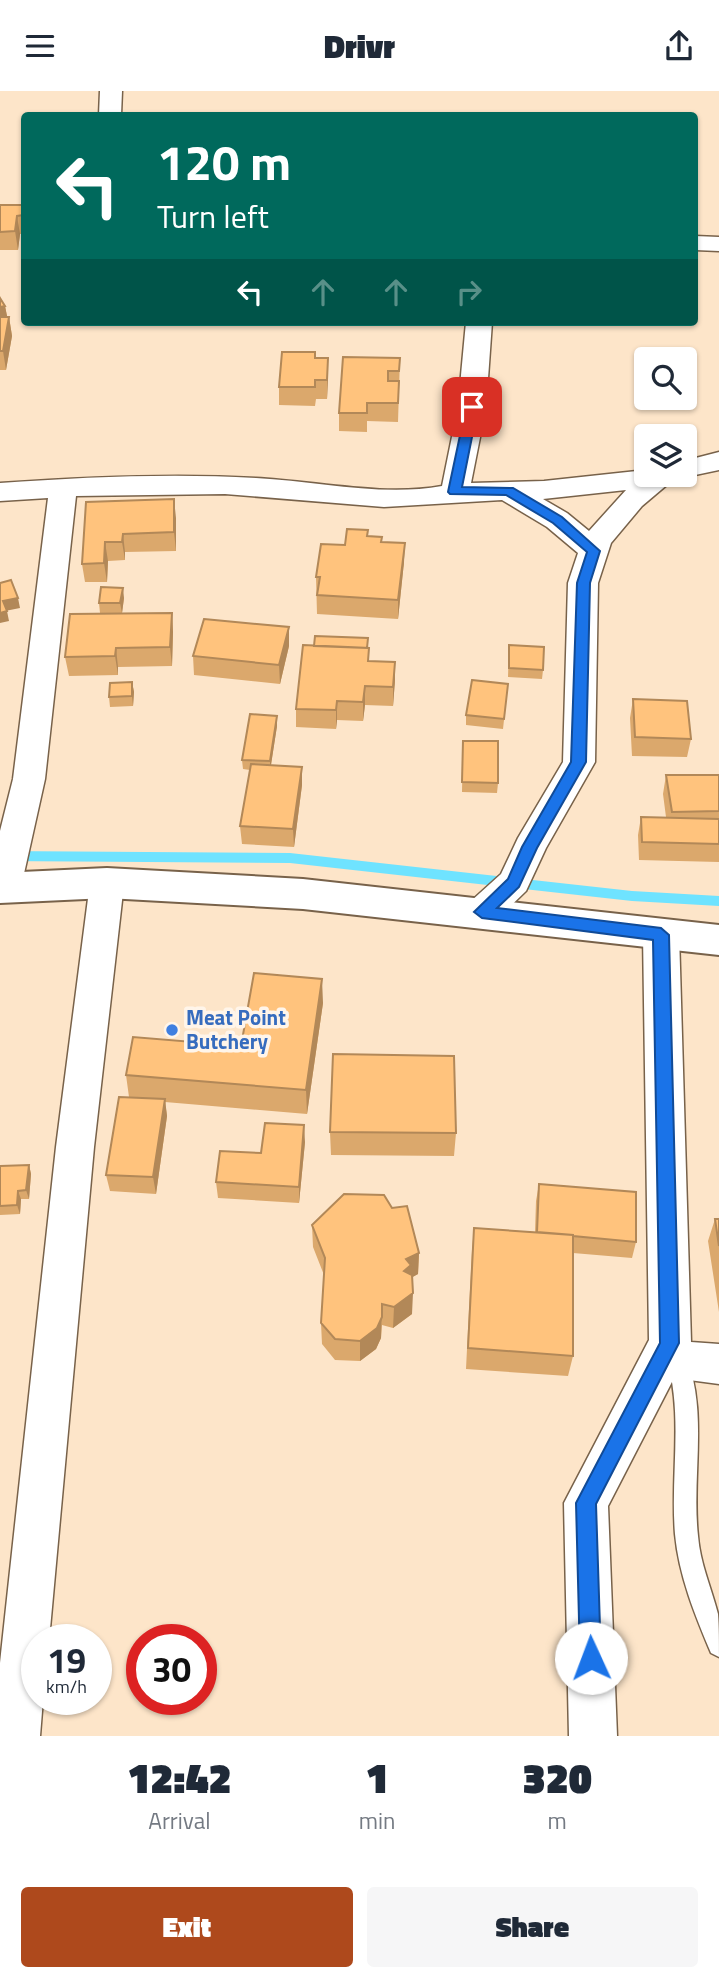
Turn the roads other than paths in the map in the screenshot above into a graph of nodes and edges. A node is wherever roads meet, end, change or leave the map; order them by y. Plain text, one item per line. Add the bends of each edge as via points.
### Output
1 (111, 91) edge
2 (110, 112) edge
3 (698, 243) edge
4 (719, 244) edge
5 (479, 326) edge
6 (719, 461) edge
7 (697, 467) edge
8 (634, 479) edge
9 (652, 487) edge
10 (64, 488) junction
11 (508, 491) junction
12 (0, 492) edge
13 (455, 492) junction
14 (594, 551) junction
15 (107, 883) junction
16 (2, 888) edge
17 (482, 912) junction
18 (661, 935) junction
19 (719, 940) edge
20 (674, 1352) junction
21 (719, 1364) edge
22 (719, 1645) edge
23 (16, 1736) edge
24 (593, 1736) edge

1 - 2 street
3 - 4 street
5 - 13 street via 472,407
6 - 7 street
8 - 11 street
9 - 14 street via 632,501 597,540
10 - 12 street
10 - 13 street via 143,482 350,495
10 - 16 street via 29,779
11 - 13 street
11 - 14 street via 557,520
14 - 17 street via 583,583 579,762 514,883
15 - 16 main road
15 - 17 main road via 303,894
15 - 23 street via 69,1201
17 - 18 main road
18 - 19 main road
18 - 20 street
20 - 21 street
20 - 22 lane via 687,1416 686,1533 697,1588
20 - 24 street via 586,1503

